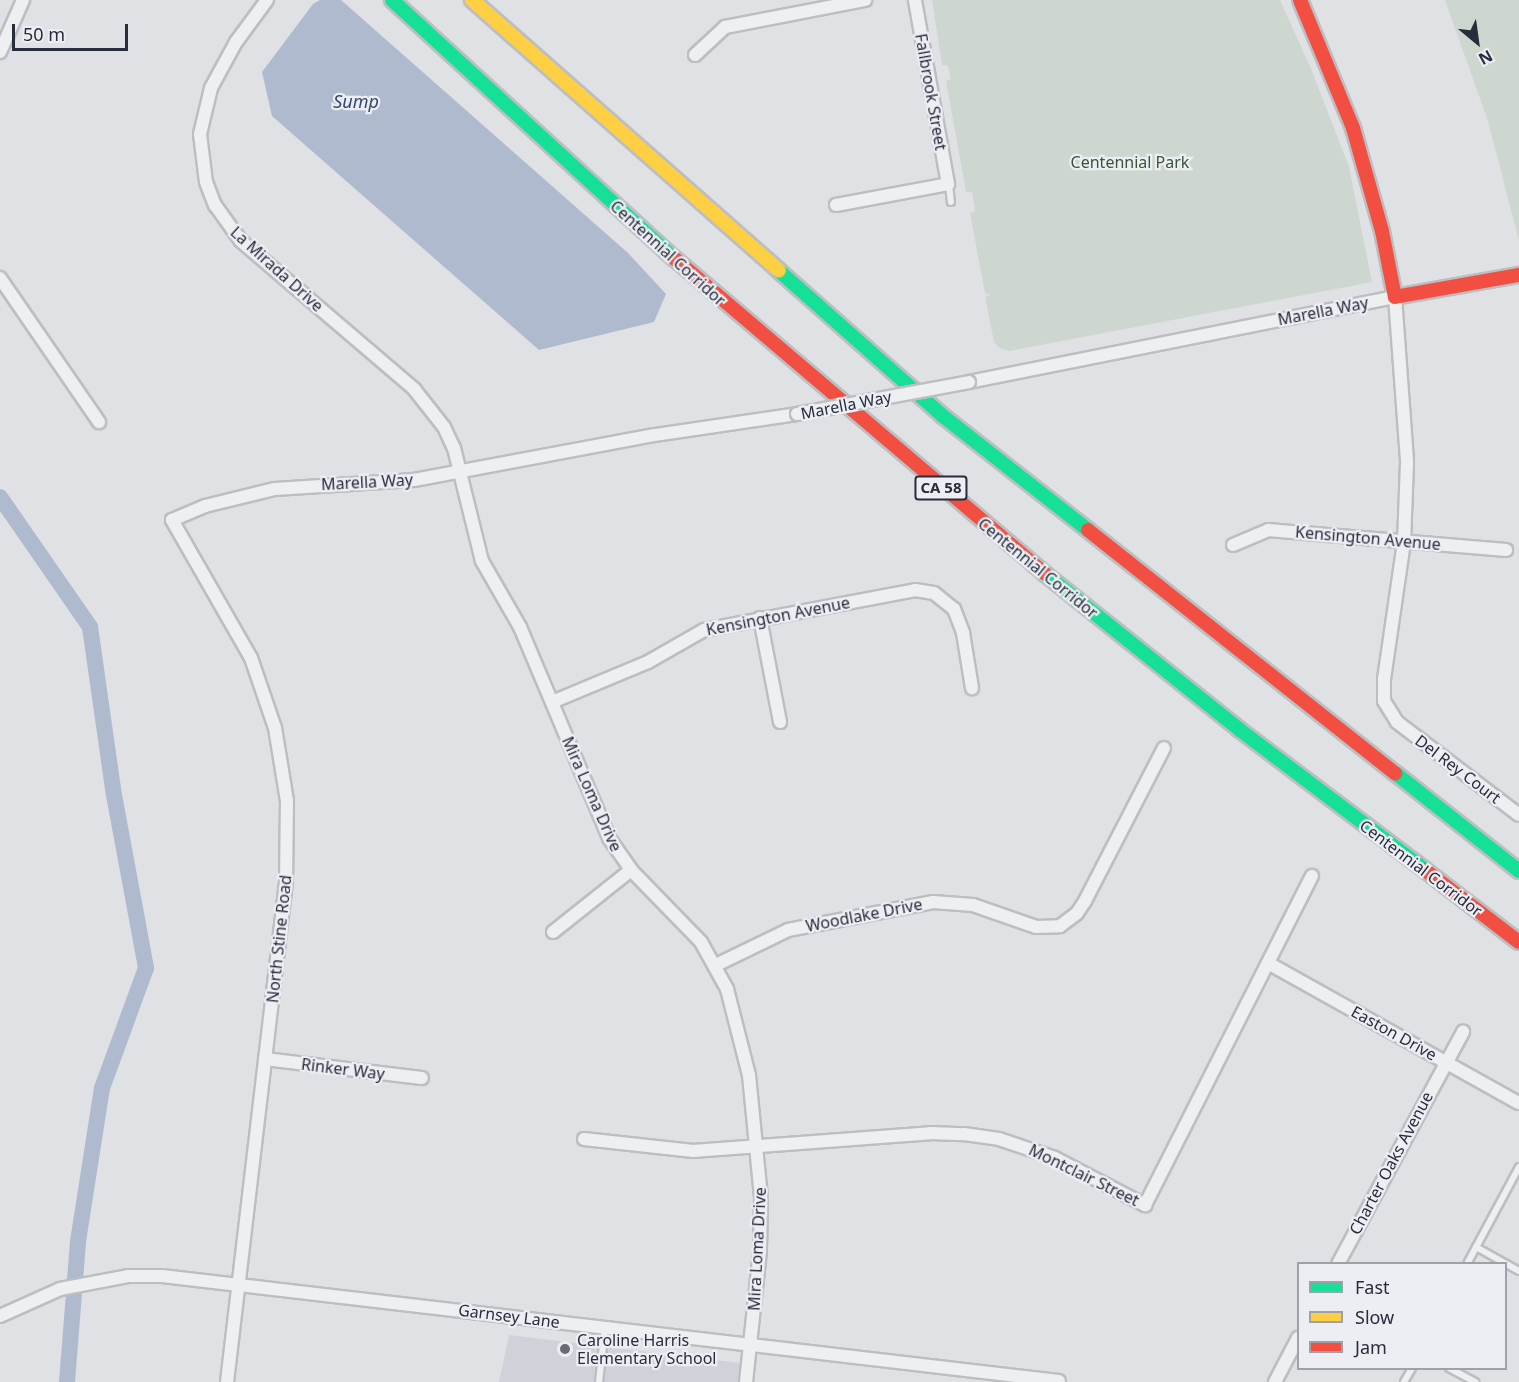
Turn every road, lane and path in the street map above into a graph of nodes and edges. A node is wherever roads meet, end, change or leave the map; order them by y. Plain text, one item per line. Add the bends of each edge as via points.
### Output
1 (23, 0) edge
2 (267, 0) edge
3 (392, 0) edge
4 (472, 0) edge
5 (866, 0) edge
6 (915, 0) edge
7 (1300, 0) edge
8 (0, 52) edge
9 (695, 55) dead end
10 (948, 183) junction
11 (951, 202) dead end
12 (836, 205) dead end
13 (1519, 275) edge
14 (0, 278) edge
15 (1395, 297) junction
16 (99, 422) dead end
17 (460, 472) junction
18 (172, 520) joint
19 (1404, 542) junction
20 (1233, 545) dead end
21 (1506, 550) dead end
22 (760, 618) junction
23 (972, 688) dead end
24 (552, 702) junction
25 (780, 722) dead end
26 (1164, 748) dead end
27 (1519, 815) edge
28 (631, 870) junction
29 (1519, 871) edge
30 (1312, 876) dead end
31 (553, 932) dead end
32 (1519, 942) edge
33 (1268, 963) junction
34 (716, 966) junction
35 (1463, 1032) dead end
36 (265, 1059) junction
37 (1445, 1061) junction
38 (422, 1078) dead end
39 (1519, 1103) edge
40 (584, 1139) dead end
41 (758, 1146) junction
42 (1519, 1167) edge
43 (1476, 1248) junction
44 (1339, 1262) edge
45 (1468, 1262) edge
46 (1503, 1262) edge
47 (238, 1284) junction
48 (0, 1316) edge
49 (605, 1327) junction
50 (1297, 1342) edge
51 (751, 1344) junction
52 (1460, 1379) edge
53 (1059, 1381) edge
54 (227, 1382) edge
55 (599, 1382) edge
56 (746, 1382) edge
57 (1275, 1382) edge
58 (1475, 1382) edge

1 - 8 street
2 - 17 street, La Mirada Drive via 226,59 204,109 201,159 215,205 241,241 430,406 454,448
3 - 32 main road, Centennial Corridor / CA 58 via 647,235 965,508 1232,723
4 - 29 main road via 943,416 1378,764
5 - 9 street via 725,27
6 - 10 street, Fallbrook Street
7 - 15 main road via 1353,128 1382,231
10 - 11 lane
10 - 12 street
13 - 15 main road, Marella Way
14 - 16 street
15 - 17 street, Marella Way, bridge via 969,382
15 - 19 street via 1406,408
17 - 18 street, Marella Way via 414,480 275,489 213,504
17 - 24 street, Mira Loma Drive via 482,561 520,627
18 - 36 street, North Stine Road via 251,658 273,719 283,764 288,845
19 - 20 street, Kensington Avenue via 1268,530
19 - 21 street, Kensington Avenue
19 - 27 street, Del Rey Court via 1384,701 1397,722
22 - 23 street, Kensington Avenue via 915,590 946,599 960,620
22 - 24 street, Kensington Avenue via 704,630 648,662
22 - 25 street
24 - 28 street, Mira Loma Drive via 609,838
26 - 34 street, Woodlake Drive via 1085,901 1060,926 1036,927 973,906 924,903 788,930
28 - 31 street
28 - 34 street, Mira Loma Drive via 681,919
30 - 33 street, Montclair Street
33 - 37 street, Easton Drive
33 - 41 street, Montclair Street via 1145,1205 1055,1158 976,1135 930,1132
34 - 41 street, Mira Loma Drive via 736,1016
35 - 37 street, Charter Oaks Avenue
36 - 38 street, Rinker Way
36 - 47 street, North Stine Road
37 - 39 street, Easton Drive
37 - 44 street, Charter Oaks Avenue
40 - 41 street, Montclair Street via 693,1151
41 - 51 street, Mira Loma Drive via 760,1251
42 - 43 lane
43 - 45 lane
43 - 46 lane
47 - 48 street, Garnsey Lane via 162,1276 93,1281 60,1289
47 - 49 street, Garnsey Lane
47 - 54 street, North Stine Road
49 - 51 street, Garnsey Lane
49 - 55 lane
50 - 57 street
51 - 53 street, Garnsey Lane
51 - 56 street, Mira Loma Drive
52 - 58 lane

